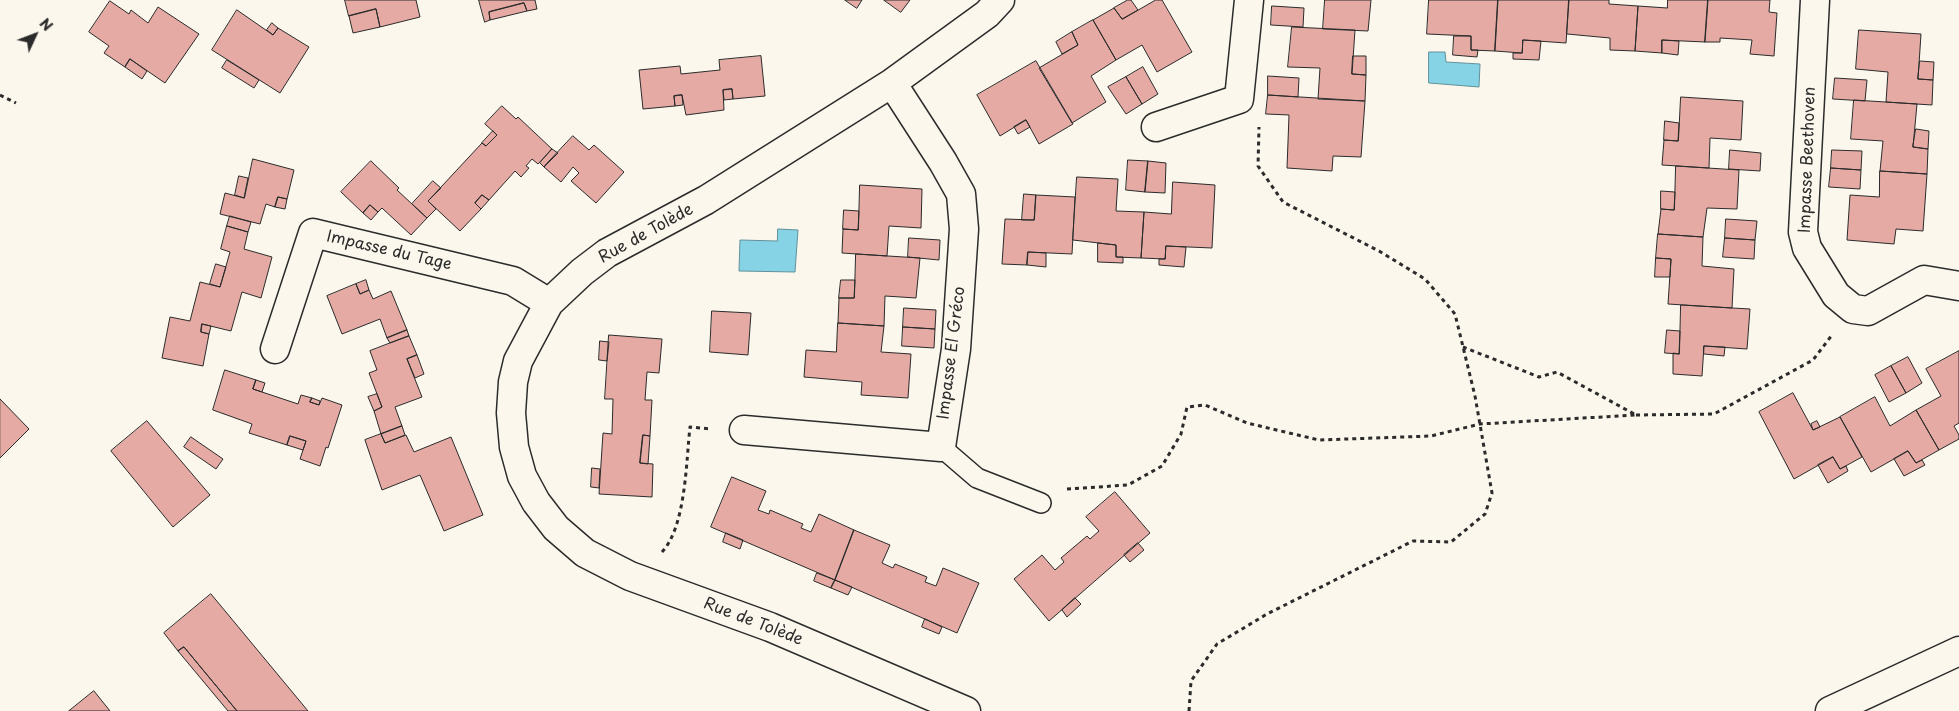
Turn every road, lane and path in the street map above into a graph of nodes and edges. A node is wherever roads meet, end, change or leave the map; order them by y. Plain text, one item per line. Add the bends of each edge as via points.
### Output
1 (1000, 0) edge
2 (1249, 0) edge
3 (1815, 0) edge
4 (892, 82) junction
5 (0, 95) edge
6 (1239, 99) junction
7 (16, 103) dead end
8 (1156, 126) dead end
9 (1959, 286) edge
10 (549, 303) junction
11 (1853, 309) junction
12 (1463, 347) junction
13 (275, 349) dead end
14 (1636, 414) junction
15 (1480, 424) junction
16 (744, 430) joint
17 (941, 447) junction
18 (1040, 503) joint
19 (630, 576) junction
20 (1959, 651) edge
21 (966, 711) edge
22 (1189, 711) edge
23 (1830, 711) edge

1 - 4 street, Rue de Tolède via 987,14
2 - 6 street
3 - 11 street, Impasse Beethoven via 1803,232 1807,248 1836,296
4 - 10 street, Rue de Tolède via 706,200 607,252
4 - 17 street, Impasse El Gréco via 961,194 964,229 956,349
5 - 7 path
6 - 8 street
6 - 12 path via 1259,127 1258,166 1284,202 1426,279 1455,314
9 - 11 street via 1924,280 1868,311
10 - 13 street, Impasse du Tage via 513,281 313,233
10 - 19 street, Rue de Tolède via 518,361 513,382 514,448 522,476 536,502 556,528 585,553
11 - 14 path via 1813,360 1714,414
12 - 14 path via 1539,377 1557,372
12 - 15 path
14 - 15 path
15 - 18 path via 1431,436 1319,440 1247,423 1205,405 1187,407 1181,434 1162,466 1128,485 1055,490
15 - 22 path via 1492,493 1485,514 1451,542 1413,541 1266,614 1217,644 1190,681
16 - 17 street
16 - 19 path via 690,427 680,517 675,532 664,551
17 - 18 lane via 977,478
19 - 21 street, Rue de Tolède via 770,628
20 - 23 street

